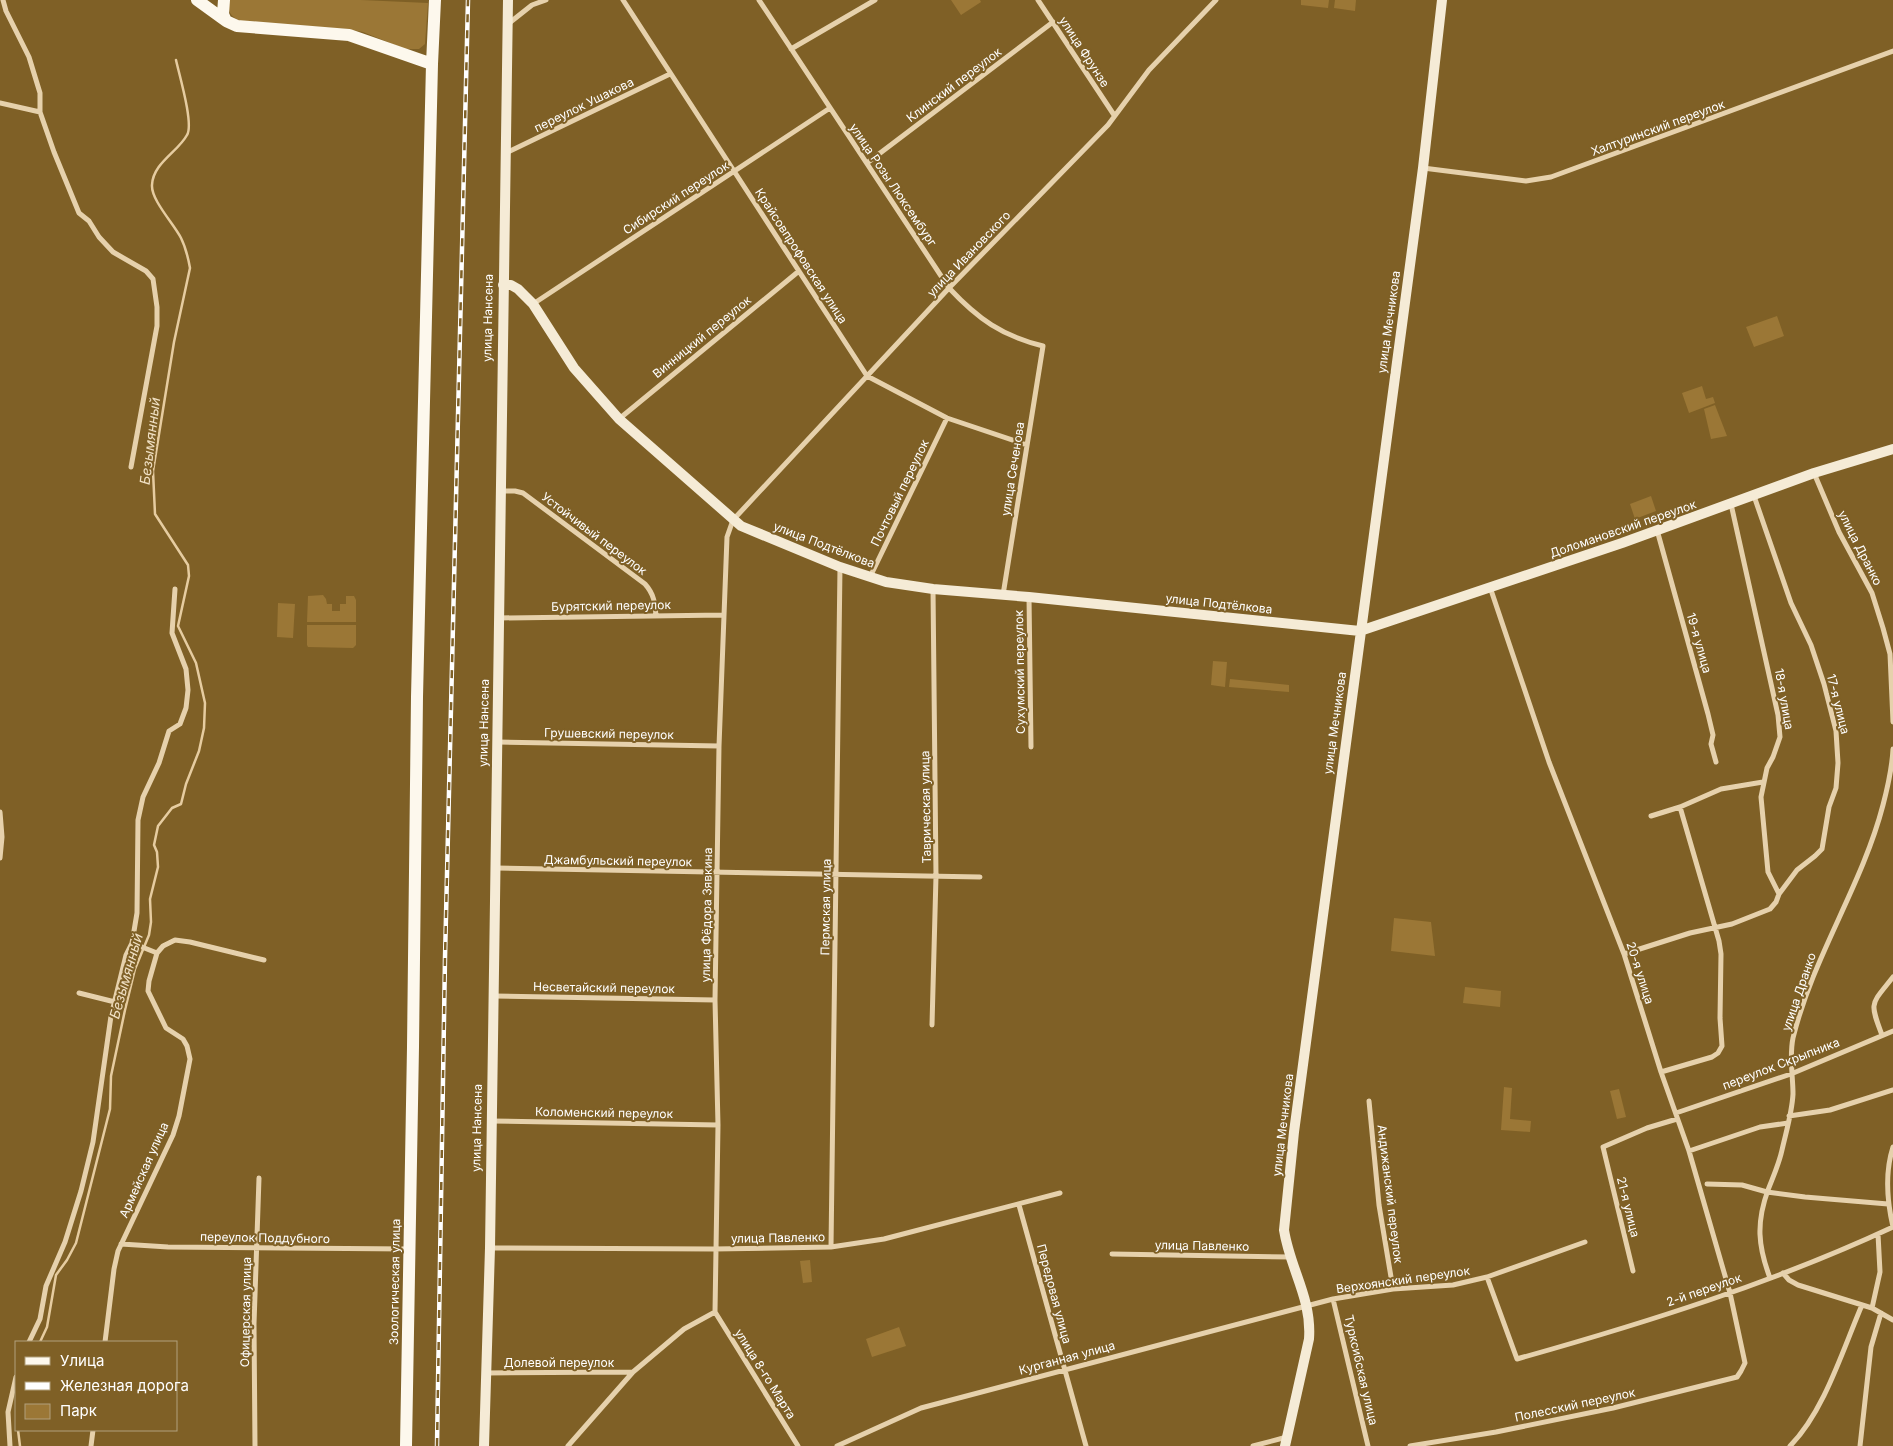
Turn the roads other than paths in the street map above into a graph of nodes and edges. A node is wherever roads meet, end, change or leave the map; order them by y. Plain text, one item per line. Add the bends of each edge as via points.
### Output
1 (3, 0) edge
2 (197, 0) edge
3 (224, 0) edge
4 (435, 0) edge
5 (508, 0) edge
6 (546, 0) edge
7 (623, 0) edge
8 (759, 0) edge
9 (875, 0) edge
10 (1038, 0) edge
11 (1216, 0) edge
12 (1442, 0) edge
13 (226, 21) junction
14 (1053, 22) junction
15 (508, 24) junction
16 (791, 49) junction
17 (1893, 51) edge
18 (432, 64) junction
19 (670, 74) junction
20 (0, 104) edge
21 (830, 108) junction
22 (40, 112) junction
23 (1114, 116) junction
24 (506, 154) junction
25 (866, 163) junction
26 (1423, 168) junction
27 (734, 172) junction
28 (799, 271) junction
29 (503, 285) junction
30 (949, 288) junction
31 (534, 304) junction
32 (1043, 346) joint
33 (867, 376) junction
34 (948, 418) junction
35 (619, 419) junction
36 (1027, 445) junction
37 (1893, 449) edge
38 (131, 467) dead end
39 (1814, 473) junction
40 (500, 491) junction
41 (1754, 496) junction
42 (1731, 504) junction
43 (733, 520) junction
44 (1657, 530) junction
45 (840, 567) junction
46 (870, 576) junction
47 (1490, 587) junction
48 (175, 589) dead end
49 (933, 589) junction
50 (1004, 595) junction
51 (1029, 597) junction
52 (724, 615) junction
53 (656, 616) junction
54 (499, 618) junction
55 (1360, 632) junction
56 (1893, 722) edge
57 (498, 742) junction
58 (720, 746) junction
59 (1031, 747) dead end
60 (1893, 750) edge
61 (1716, 762) dead end
62 (1892, 774) edge
63 (1762, 782) junction
64 (1680, 807) junction
65 (0, 812) edge
66 (1651, 816) dead end
67 (0, 858) edge
68 (495, 868) junction
69 (718, 873) junction
70 (836, 875) junction
71 (936, 876) junction
72 (980, 877) dead end
73 (1778, 894) junction
74 (1716, 927) junction
75 (132, 943) junction
76 (157, 954) junction
77 (1624, 954) junction
78 (264, 960) dead end
79 (1893, 977) edge
80 (80, 993) dead end
81 (493, 996) junction
82 (714, 1000) junction
83 (115, 1002) junction
84 (932, 1025) dead end
85 (1893, 1031) edge
86 (1882, 1035) junction
87 (1661, 1072) junction
88 (1791, 1074) junction
89 (1893, 1090) edge
90 (1369, 1101) dead end
91 (1676, 1113) junction
92 (1789, 1116) junction
93 (1677, 1119) junction
94 (491, 1121) junction
95 (1788, 1123) junction
96 (718, 1125) junction
97 (1893, 1147) edge
98 (1689, 1151) junction
99 (259, 1178) dead end
100 (1707, 1184) dead end
101 (1767, 1192) junction
102 (1060, 1193) dead end
103 (1888, 1204) junction
104 (1019, 1205) junction
105 (1893, 1227) edge
106 (1878, 1234) junction
107 (1585, 1242) dead end
108 (122, 1244) junction
109 (831, 1247) junction
110 (257, 1248) junction
111 (490, 1248) junction
112 (409, 1249) junction
113 (714, 1249) junction
114 (1112, 1254) dead end
115 (1291, 1257) junction
116 (1633, 1271) dead end
117 (1783, 1273) junction
118 (1487, 1277) junction
119 (1770, 1278) junction
120 (1393, 1289) junction
121 (1730, 1293) junction
122 (1333, 1299) junction
123 (1862, 1305) junction
124 (1308, 1307) junction
125 (1872, 1308) junction
126 (714, 1312) junction
127 (1882, 1313) junction
128 (1893, 1320) edge
129 (29, 1341) edge
130 (105, 1341) edge
131 (1064, 1369) junction
132 (632, 1372) junction
133 (1742, 1372) joint
134 (486, 1373) junction
135 (15, 1381) edge
136 (93, 1431) edge
137 (1286, 1441) edge
138 (10, 1446) edge
139 (91, 1446) edge
140 (255, 1446) edge
141 (406, 1446) edge
142 (484, 1446) edge
143 (568, 1446) edge
144 (798, 1446) edge
145 (837, 1446) edge
146 (1086, 1446) edge
147 (1253, 1446) edge
148 (1368, 1446) edge
149 (1410, 1446) edge
150 (1790, 1446) edge
151 (1860, 1446) edge

1 - 22 street via 36,75
2 - 13 main road
3 - 13 main road
4 - 18 main road
5 - 15 main road, улица Нансена
6 - 15 street via 532,5
7 - 19 street, Крайсовпрофовская улица
8 - 16 street, улица Розы Люксембург
9 - 16 street
10 - 14 street, улица Фрунзе
11 - 23 street, улица Ивановского via 1149,70
12 - 26 main road, улица Мечникова
13 - 18 main road via 248,28 349,35
14 - 23 street, улица Фрунзе
14 - 25 street, Клинский переулок
15 - 24 main road, улица Нансена
16 - 21 street, улица Розы Люксембург
17 - 26 street, Халтуринский переулок via 1551,177 1526,180
18 - 112 main road, Зоологическая улица via 417,697
19 - 24 street, переулок Ушакова
19 - 27 street, Крайсовпрофовская улица
20 - 22 street
21 - 25 street, улица Розы Люксембург
21 - 27 street, Сибирский переулок
22 - 38 street via 79,214 89,220 113,252 146,271 153,279 157,326
23 - 30 street, улица Ивановского
24 - 29 main road, улица Нансена
25 - 30 street, улица Розы Люксембург
26 - 55 main road, улица Мечникова
27 - 28 street, Крайсовпрофовская улица
27 - 31 street, Сибирский переулок
28 - 33 street, Крайсовпрофовская улица
28 - 35 street, Винницкий переулок
29 - 31 main road, улица Подтёлкова via 518,289
29 - 40 main road, улица Нансена
30 - 32 street, улица Розы Люксембург via 994,327 1019,340
30 - 33 street, улица Ивановского
31 - 35 main road, улица Подтёлкова via 574,368
32 - 36 street, улица Сеченова
33 - 34 street, Крайсовпрофовская улица
33 - 43 street, улица Ивановского
34 - 36 street, Крайсовпрофовская улица
34 - 46 street, Почтовый переулок
35 - 43 main road, улица Подтёлкова
36 - 50 street, улица Сеченова
37 - 39 main road, Доломановский переулок
39 - 41 main road, Доломановский переулок
39 - 56 street, улица Дранко via 1839,532 1872,593 1881,620 1890,654
40 - 53 street, Устойчивый переулок via 522,493 645,584 651,591
40 - 54 main road, улица Нансена
41 - 42 main road, Доломановский переулок
41 - 73 street, 17-я улица via 1791,603 1811,645 1838,745 1836,788 1829,807 1822,849 1797,870
42 - 44 main road, Доломановский переулок
42 - 63 street, 18-я улица via 1778,714 1780,737
43 - 45 main road, улица Подтёлкова
43 - 52 street, улица Фёдора Зявкина via 727,537
44 - 47 main road, Доломановский переулок
44 - 61 street, 19-я улица via 1708,714
45 - 46 main road, улица Подтёлкова
45 - 70 street, Пермская улица
46 - 49 main road, улица Подтёлкова via 886,582
47 - 55 main road, Доломановский переулок
47 - 77 street, 20-я улица via 1549,762
48 - 75 street via 172,633 186,669 186,708 180,724 169,731 143,797 138,820 138,913
49 - 50 main road, улица Подтёлкова
49 - 71 street, Таврическая улица
50 - 51 main road, улица Подтёлкова
51 - 55 main road, улица Подтёлкова
51 - 59 street, Сухумский переулок
52 - 53 street, Бурятский переулок
52 - 58 street, улица Фёдора Зявкина
53 - 54 street, Бурятский переулок
54 - 57 main road, улица Нансена
55 - 115 main road, улица Мечникова via 1294,1132 1284,1230
57 - 58 street, Грушевский переулок
57 - 68 main road, улица Нансена
58 - 69 street, улица Фёдора Зявкина
60 - 62 street, улица Дранко
62 - 88 street, улица Дранко via 1875,836 1822,954 1806,998 1793,1039
63 - 64 street via 1721,789
63 - 73 street, 18-я улица via 1768,872
64 - 66 street
64 - 74 street
65 - 67 street
68 - 69 street, Джамбульский переулок
68 - 81 main road, улица Нансена
69 - 70 street, Джамбульский переулок
69 - 82 street, улица Фёдора Зявкина
70 - 71 street, Джамбульский переулок
70 - 109 street, Пермская улица
71 - 72 street, Джамбульский переулок
71 - 84 street, Таврическая улица
73 - 74 street, 17-я улица via 1770,909
74 - 77 street, 17-я улица
74 - 87 street via 1721,954 1722,1046 1712,1057
75 - 76 street
75 - 83 street
76 - 78 street via 163,946 175,940
76 - 108 street, Армейская улица via 148,991 166,1028 184,1039 190,1059 173,1135
77 - 87 street, 20-я улица
79 - 86 street via 1874,1002 1874,1013
80 - 83 street
81 - 82 street, Несветайский переулок
81 - 94 main road, улица Нансена
82 - 96 street, улица Фёдора Зявкина
83 - 129 street via 82,1191 46,1286 40,1318
85 - 86 street, переулок Скрыпника
86 - 88 street, переулок Скрыпника
87 - 91 street, 20-я улица
88 - 91 street, переулок Скрыпника
88 - 92 street, улица Дранко via 1793,1094
89 - 92 street via 1830,1110
90 - 120 street, Андижанский переулок via 1379,1205
91 - 93 street, 20-я улица
92 - 95 street, улица Дранко
93 - 98 street, 20-я улица
93 - 116 street, 21-я улица via 1603,1147
94 - 96 street, Коломенский переулок
94 - 111 main road, улица Нансена
95 - 98 street via 1760,1127
95 - 101 street, улица Дранко
96 - 113 street, улица Фёдора Зявкина
97 - 103 street
98 - 121 street, 20-я улица
99 - 110 street, Офицерская улица
100 - 101 street via 1742,1185
101 - 103 street
101 - 119 street, улица Дранко via 1760,1232 1762,1256
102 - 104 street, улица Павленко
103 - 105 street
104 - 109 street, улица Павленко via 884,1239
104 - 131 street, Передовая улица
105 - 106 street, 2-й переулок
106 - 117 street, 2-й переулок
106 - 125 street via 1880,1272
107 - 118 street, Верхоянский переулок
108 - 110 street, переулок Поддубного
108 - 130 street, Армейская улица via 114,1269
109 - 113 street, улица Павленко
110 - 112 street, переулок Поддубного
110 - 140 street, Офицерская улица
111 - 113 street, улица Павленко
111 - 134 main road, улица Нансена
112 - 141 main road, Зоологическая улица
113 - 126 street, улица Фёдора Зявкина
114 - 115 street, улица Павленко
115 - 124 main road, улица Мечникова
117 - 119 street, 2-й переулок
117 - 123 street via 1798,1285
118 - 120 street, Верхоянский переулок via 1453,1285
118 - 121 street, 2-й переулок via 1517,1359
119 - 121 street, 2-й переулок
120 - 122 street, Верхоянский переулок
121 - 133 street, 20-я улица via 1744,1354
122 - 124 street, Верхоянский переулок
122 - 148 street, Турксибская улица
123 - 125 street
123 - 150 street via 1817,1411
124 - 131 street, Курганная улица
124 - 137 main road, улица Мечникова via 1309,1339
125 - 127 street
126 - 132 street, Долевой переулок via 684,1329
126 - 144 street, улица 8-го Марта
127 - 128 street
127 - 151 street via 1871,1347
131 - 145 street, Курганная улица via 920,1408
131 - 146 street, Передовая улица
132 - 134 street, Долевой переулок
132 - 143 street, Долевой переулок
133 - 149 street, Полесский переулок via 1728,1380 1613,1408
134 - 142 main road, улица Нансена
135 - 138 street via 8,1412
136 - 139 street
137 - 147 street

